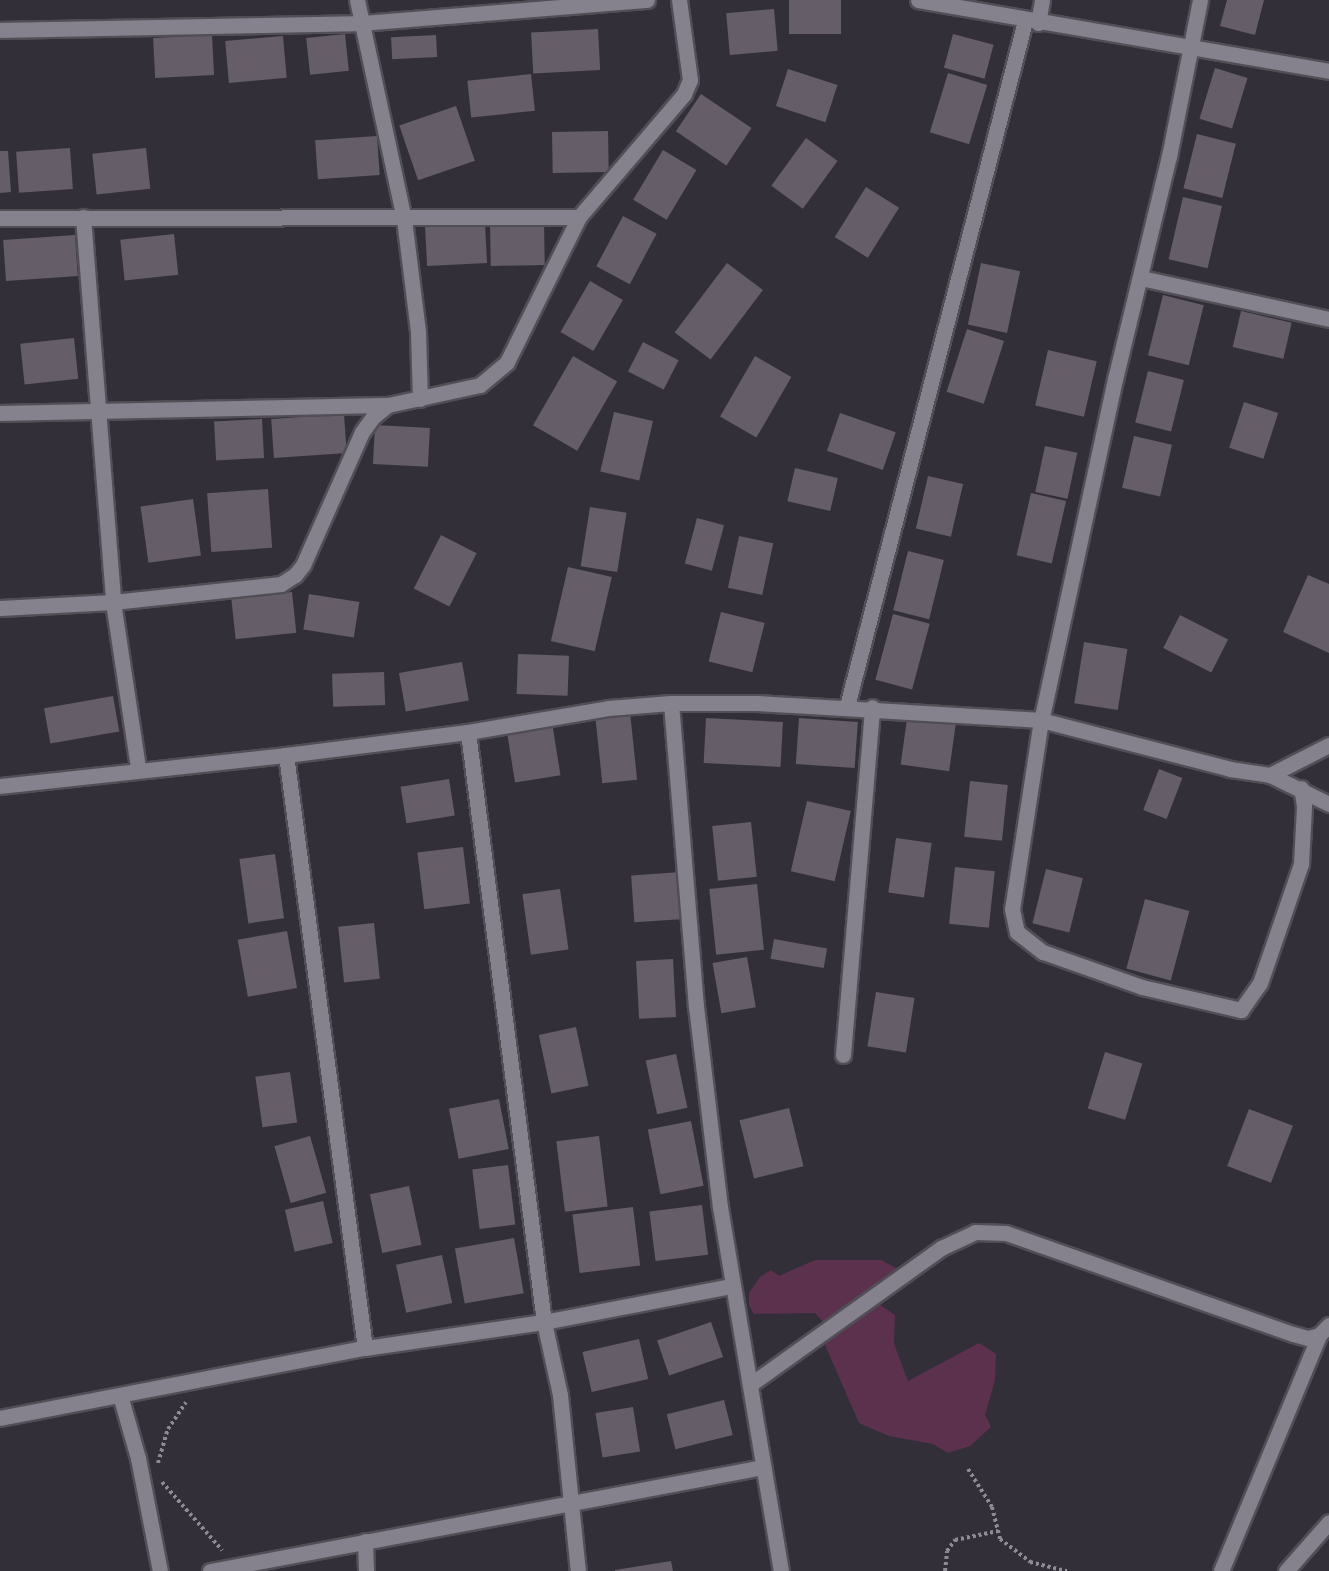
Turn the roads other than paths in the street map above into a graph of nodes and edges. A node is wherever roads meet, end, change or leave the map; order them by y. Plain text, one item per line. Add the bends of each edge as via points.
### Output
1 (357, 0) edge
2 (647, 0) edge
3 (679, 0) edge
4 (918, 0) edge
5 (1042, 0) edge
6 (1200, 0) edge
7 (1031, 22) junction
8 (362, 23) junction
9 (0, 30) edge
10 (1191, 48) junction
11 (1329, 71) edge
12 (83, 217) junction
13 (579, 217) junction
14 (0, 218) edge
15 (404, 219) junction
16 (1141, 278) junction
17 (1329, 319) edge
18 (420, 399) junction
19 (388, 405) junction
20 (0, 413) edge
21 (99, 413) junction
22 (113, 602) junction
23 (0, 608) edge
24 (671, 703) junction
25 (847, 706) junction
26 (872, 707) junction
27 (1041, 720) junction
28 (468, 732) junction
29 (1329, 745) edge
30 (286, 755) junction
31 (138, 768) junction
32 (1270, 775) junction
33 (0, 786) edge
34 (1301, 788) junction
35 (1329, 804) edge
36 (843, 1054) dead end
37 (731, 1286) junction
38 (544, 1322) junction
39 (1324, 1330) edge
40 (365, 1348) junction
41 (751, 1384) junction
42 (120, 1395) junction
43 (0, 1418) edge
44 (763, 1467) junction
45 (570, 1501) junction
46 (1329, 1522) edge
47 (365, 1541) junction
48 (160, 1571) edge
49 (210, 1571) edge
50 (366, 1571) edge
51 (578, 1571) edge
52 (781, 1571) edge
53 (1221, 1571) edge
54 (1286, 1571) edge

1 - 8 street
2 - 8 street
3 - 13 street via 690,80 684,94
4 - 7 street
5 - 7 street
6 - 10 street
7 - 10 street
7 - 25 street
8 - 9 street
8 - 15 street
10 - 11 street
10 - 16 street
12 - 14 street
12 - 15 street
12 - 21 street
13 - 15 street
13 - 18 street via 535,312 496,375 480,385
15 - 18 street via 418,332
16 - 17 street
16 - 27 street via 1115,379
18 - 19 street
19 - 21 street
19 - 22 street via 362,432 303,565 288,580 281,584
20 - 21 street
21 - 22 street
22 - 23 street
22 - 31 street
24 - 25 street
24 - 28 street via 561,713
24 - 37 street via 696,1006
25 - 26 street
26 - 27 street
26 - 36 street
27 - 32 street via 1230,769
27 - 34 street via 1012,921 1022,939 1043,952 1142,987 1232,1009 1246,1006 1260,983 1301,864
28 - 30 street
28 - 38 street
29 - 32 street
30 - 31 street
30 - 40 street
31 - 33 street
32 - 34 street
34 - 35 street
37 - 38 street
37 - 41 street
38 - 40 street
38 - 45 street via 560,1395
39 - 41 street via 1308,1338 1293,1334 1006,1233 975,1232 941,1248
39 - 53 street
40 - 42 street
41 - 44 street
42 - 43 street
42 - 48 street
44 - 45 street
44 - 52 street
45 - 47 street
45 - 51 street
46 - 54 street
47 - 49 street
47 - 50 street

